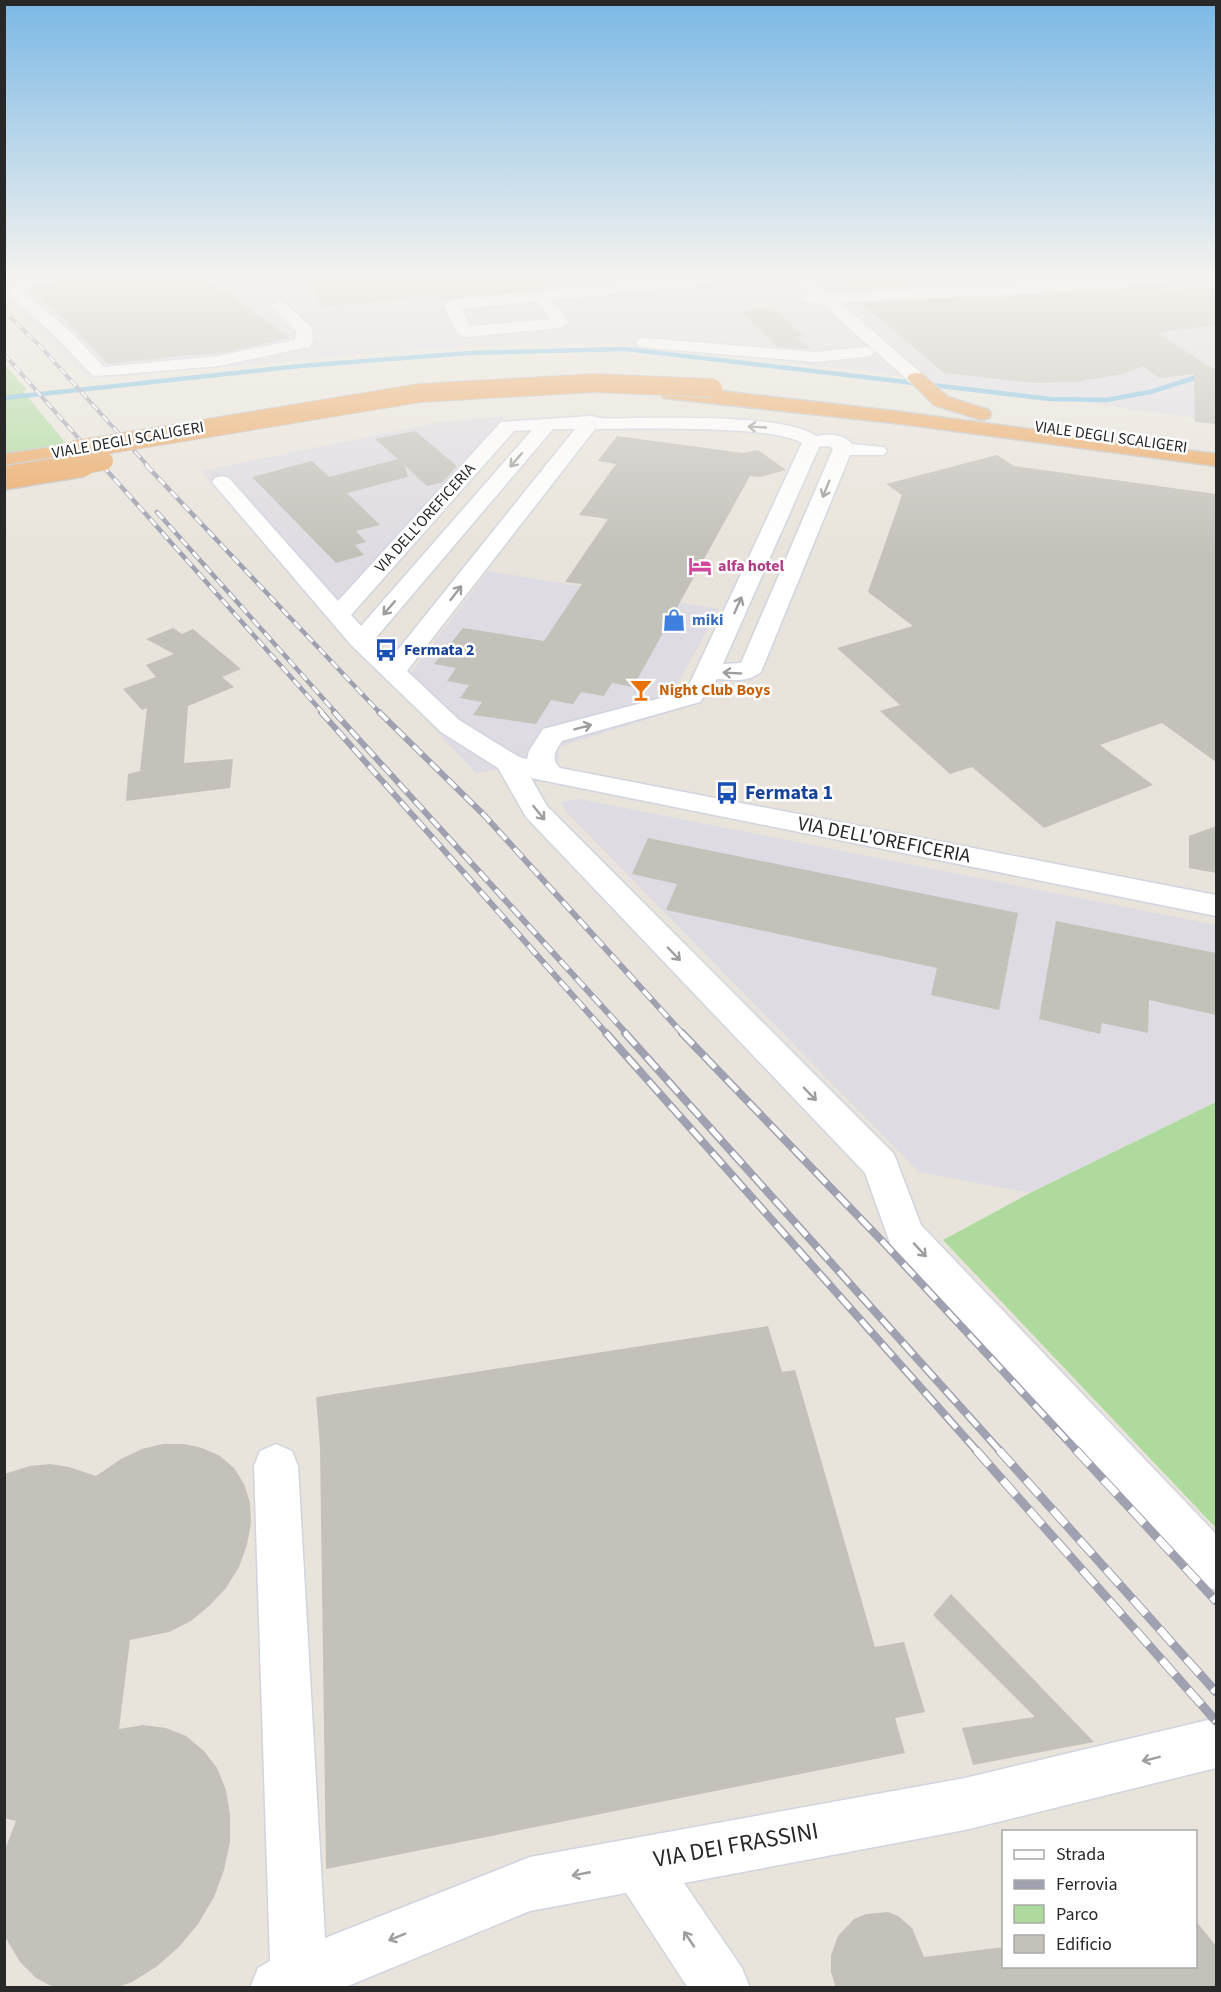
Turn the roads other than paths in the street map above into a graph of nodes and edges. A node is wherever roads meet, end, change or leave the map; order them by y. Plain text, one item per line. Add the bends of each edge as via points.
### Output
1 (96, 368) edge
2 (135, 368) edge
3 (885, 368) edge
4 (890, 368) edge
5 (906, 385) junction
6 (599, 392) junction
7 (713, 392) junction
8 (847, 403) junction
9 (591, 422) junction
10 (548, 423) junction
11 (1028, 426) junction
12 (1087, 438) junction
13 (812, 442) junction
14 (1216, 447) edge
15 (843, 449) junction
16 (877, 451) dead end
17 (1216, 452) edge
18 (4, 460) edge
19 (1216, 460) edge
20 (1216, 467) edge
21 (4, 470) edge
22 (4, 478) edge
23 (222, 482) dead end
24 (764, 548) junction
25 (799, 554) junction
26 (339, 614) junction
27 (361, 641) junction
28 (708, 671) junction
29 (393, 672) junction
30 (552, 735) junction
31 (495, 756) junction
32 (550, 775) junction
33 (1216, 905) edge
34 (276, 1466) dead end
35 (1216, 1567) edge
36 (1208, 1746) dead end
37 (638, 1863) junction
38 (288, 1982) edge
39 (722, 1988) edge

1 - 2 street via 99,371
3 - 5 street
4 - 5 street
5 - 8 highway via 872,404
5 - 11 highway via 954,406
6 - 7 highway, VIALE DEGLI SCALIGERI
6 - 21 highway, VIALE DEGLI SCALIGERI via 496,395 362,409
6 - 22 highway, bridge via 432,406
7 - 8 highway, VIALE DEGLI SCALIGERI
7 - 12 highway, VIALE DEGLI SCALIGERI
7 - 18 highway, VIALE DEGLI SCALIGERI, bridge via 583,384 420,393
8 - 11 highway, VIALE DEGLI SCALIGERI
9 - 10 street, VIA DELL'OREFICERIA
13 -> 9 street, VIA DELL'OREFICERIA via 778,429
29 -> 9 street
10 - 26 street, VIA DELL'OREFICERIA via 508,426
10 -> 27 street, VIA DELL'OREFICERIA
11 - 12 highway, VIALE DEGLI SCALIGERI
12 - 14 highway
12 - 17 highway, VIALE DEGLI SCALIGERI
12 - 19 highway, VIALE DEGLI SCALIGERI
12 - 20 highway
13 - 15 street, VIA DELL'OREFICERIA via 837,441
13 - 24 street
15 - 16 street
15 -> 25 street
23 - 26 street
24 - 25 street
28 -> 24 street
25 -> 28 street via 752,667 744,674
26 - 27 street, VIA DELL'OREFICERIA
27 - 29 street, VIA DELL'OREFICERIA
30 -> 28 street via 691,697
29 - 31 street, VIA DELL'OREFICERIA via 450,726
30 - 31 street
30 - 32 street via 540,759
31 - 32 street, VIA DELL'OREFICERIA
31 -> 35 street via 536,811 881,1166 905,1234
32 - 33 street, VIA DELL'OREFICERIA
34 - 38 street
36 -> 37 street, VIA DEI FRASSINI via 965,1804
37 -> 38 street, VIA DEI FRASSINI via 530,1884
39 -> 37 street

